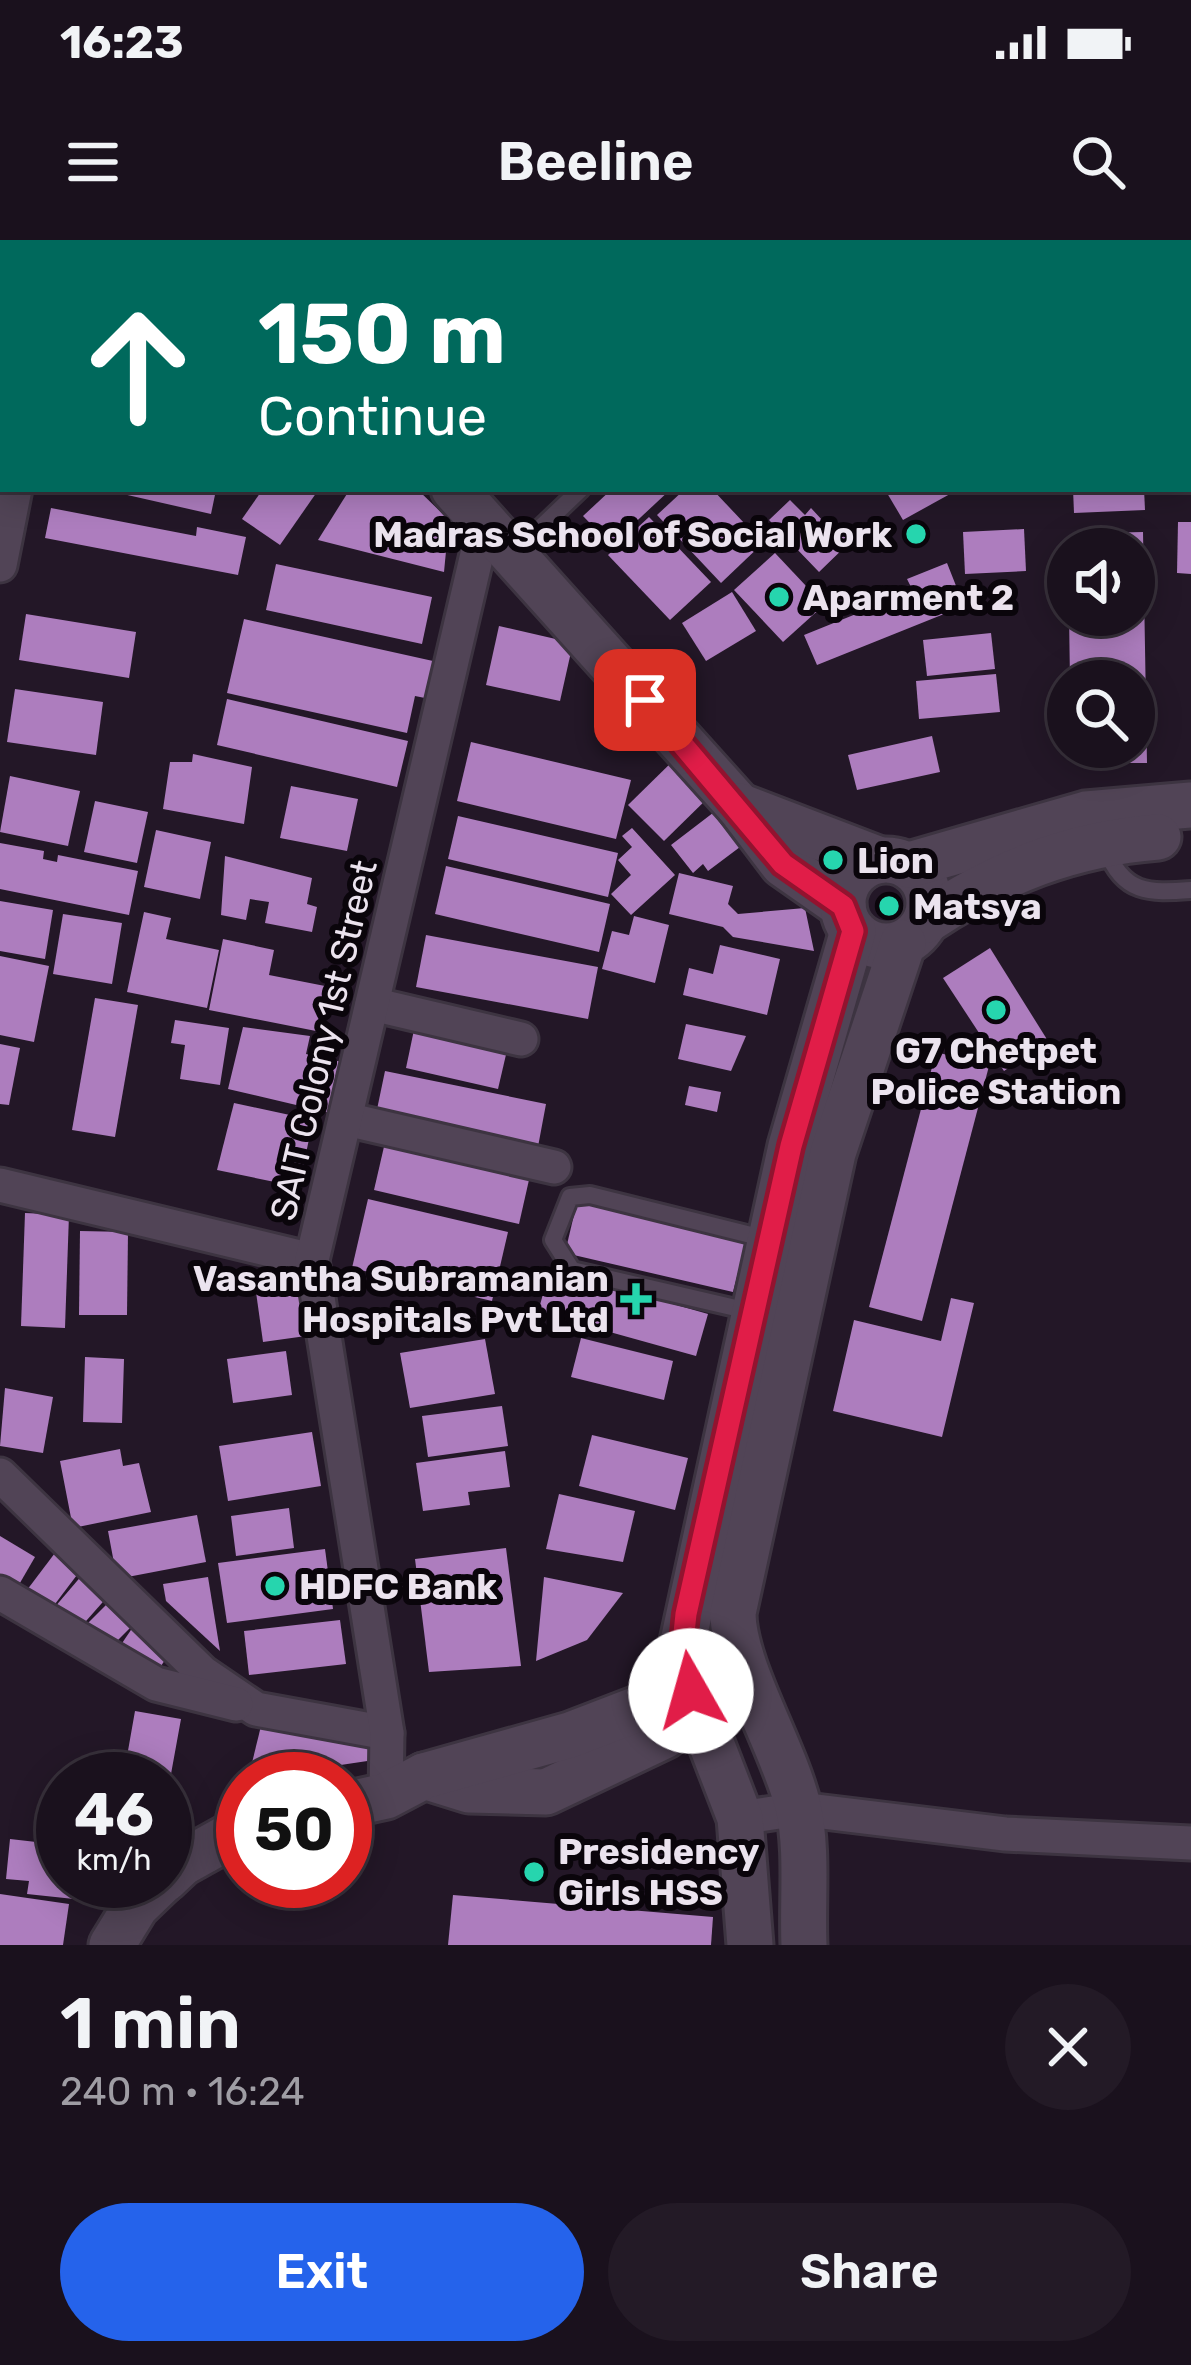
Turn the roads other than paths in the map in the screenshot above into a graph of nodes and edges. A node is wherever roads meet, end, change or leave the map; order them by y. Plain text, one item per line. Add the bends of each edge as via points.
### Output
1 (14, 492) edge
2 (572, 492) edge
3 (484, 520) edge
4 (0, 565) edge
5 (739, 806) junction
6 (1191, 806) edge
7 (1191, 835) edge
8 (1104, 844) junction
9 (895, 862) junction
10 (1191, 890) edge
11 (848, 918) junction
12 (915, 932) junction
13 (372, 1004) junction
14 (521, 1040) dead end
15 (346, 1118) junction
16 (554, 1167) dead end
17 (0, 1185) edge
18 (770, 1240) junction
19 (312, 1260) junction
20 (754, 1312) junction
21 (0, 1475) edge
22 (0, 1593) edge
23 (743, 1657) junction
24 (684, 1699) junction
25 (256, 1709) junction
26 (387, 1733) junction
27 (385, 1792) edge
28 (799, 1809) junction
29 (740, 1818) junction
30 (1191, 1843) edge
31 (135, 1908) edge
32 (112, 1945) edge
33 (750, 1945) edge
34 (804, 1945) edge

1 - 4 street
2 - 3 lane
3 - 5 main road
3 - 13 street, SAIT Colony 1st Street
5 - 9 main road
5 - 11 main road via 783,864
6 - 9 main road via 1086,814
7 - 8 main road
8 - 10 lane via 1134,889
8 - 12 main road via 1001,874
9 - 11 main road via 849,881
9 - 12 main road via 929,893
11 - 12 main road via 875,945
11 - 18 main road
12 - 23 main road via 833,1153 733,1613
13 - 14 street
13 - 15 street, SAIT Colony 1st Street
15 - 16 street
15 - 19 street, SAIT Colony 1st Street
17 - 19 street
18 - 20 main road
18 - 20 lane via 590,1195 570,1197 553,1240 572,1270
19 - 26 street, SAIT Colony 1st Street
20 - 24 main road via 686,1614
21 - 25 street via 203,1673
22 - 25 street via 157,1684
23 - 24 main road
23 - 28 main road
24 - 27 main road via 664,1736 546,1792
24 - 29 main road
25 - 26 street
26 - 27 street, SAIT Colony 1st Street
28 - 29 street
28 - 30 street via 1005,1834
28 - 34 main road
29 - 33 main road
31 - 32 main road

